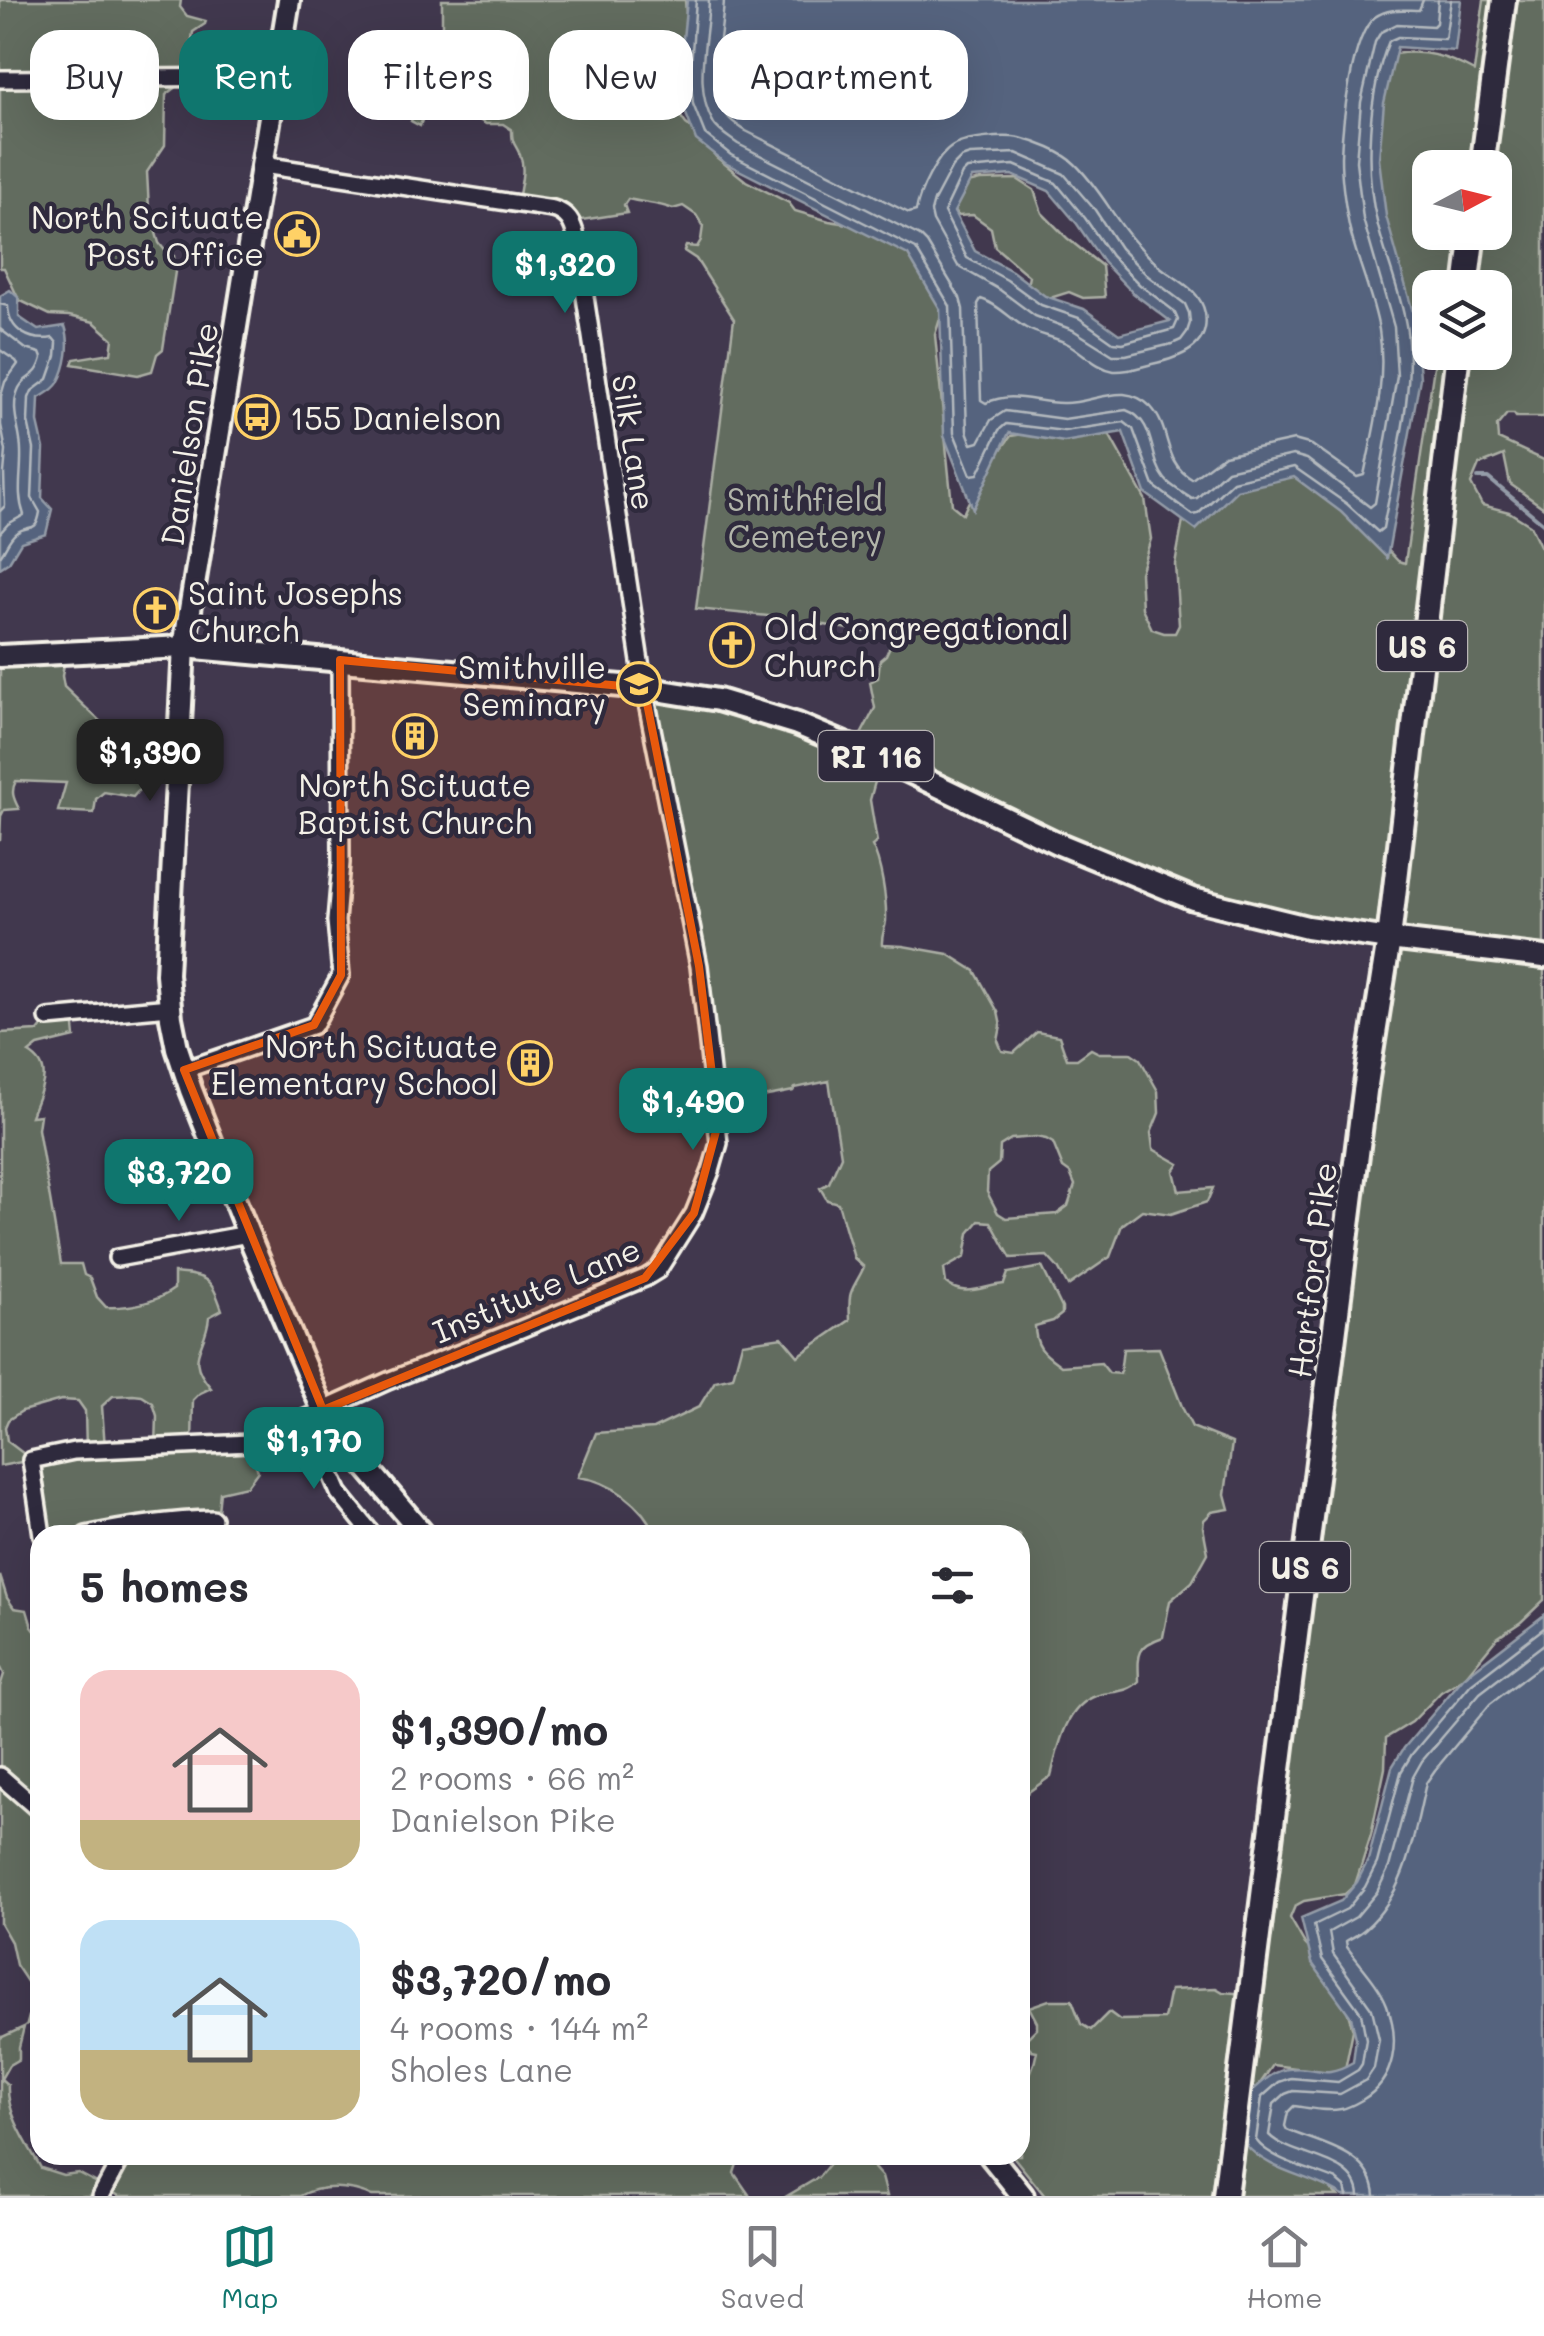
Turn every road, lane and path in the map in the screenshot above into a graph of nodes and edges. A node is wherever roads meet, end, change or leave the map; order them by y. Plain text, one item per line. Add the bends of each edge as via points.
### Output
1 (289, 0) edge
2 (1504, 0) edge
3 (284, 30) edge
4 (179, 78) edge
5 (0, 79) edge
6 (271, 120) edge
7 (1484, 150) edge
8 (264, 165) junction
9 (1456, 370) edge
10 (184, 647) junction
11 (0, 656) edge
12 (340, 660) junction
13 (644, 688) junction
14 (1388, 940) junction
15 (1544, 957) edge
16 (170, 1008) junction
17 (48, 1018) dead end
18 (184, 1070) junction
19 (248, 1234) junction
20 (117, 1258) dead end
21 (323, 1410) junction
22 (340, 1437) junction
23 (213, 1519) dead end
24 (40, 1525) edge
25 (144, 1525) edge
26 (365, 1525) edge
27 (415, 1525) edge
28 (0, 1776) edge
29 (30, 1802) edge
30 (118, 2165) edge
31 (998, 2165) edge
32 (102, 2196) edge
33 (1023, 2196) edge
34 (1225, 2196) edge

1 - 3 main road, Danielson Pike
2 - 7 highway
4 - 5 street
6 - 8 main road, Danielson Pike
8 - 10 main road, Danielson Pike
8 - 13 street, Silk Lane via 566,214 576,237
9 - 14 highway, Hartford Pike / US 6
10 - 11 main road, RI 116
10 - 12 main road, RI 116
10 - 16 main road, Danielson Pike
12 - 13 main road, RI 116
12 - 18 street via 341,976 314,1024
13 - 14 main road, RI 116 via 718,700 797,724 1193,899
13 - 21 street, Institute Lane via 699,966 718,1124 719,1142 694,1214 658,1270 645,1278
14 - 15 main road, RI 116
14 - 34 highway, Hartford Pike / US 6
16 - 17 street
16 - 18 main road, Danielson Pike
18 - 19 main road, Danielson Pike
19 - 20 street
19 - 21 main road, Danielson Pike
21 - 22 main road, Danielson Pike
21 - 24 street, Institute Lane via 250,1443 74,1451 31,1460
22 - 26 street via 326,1463
22 - 27 main road, Danielson Pike
23 - 25 street
28 - 29 street
30 - 32 street
31 - 33 main road

